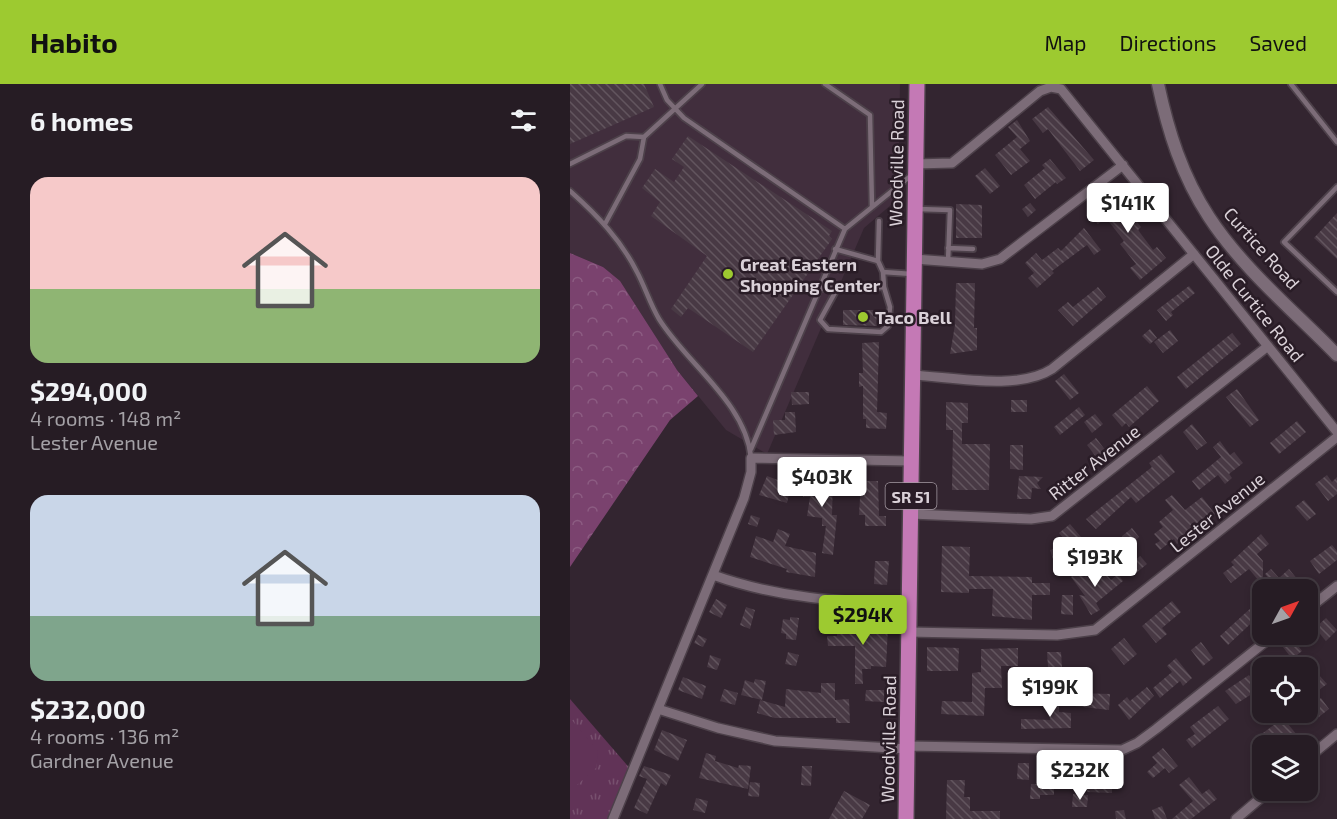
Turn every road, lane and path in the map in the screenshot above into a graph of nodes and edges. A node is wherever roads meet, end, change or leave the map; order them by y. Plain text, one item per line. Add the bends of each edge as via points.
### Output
1 (660, 84) edge
2 (702, 84) edge
3 (825, 84) edge
4 (916, 84) edge
5 (1158, 84) edge
6 (1291, 84) edge
7 (673, 108) junction
8 (644, 137) junction
9 (1337, 142) edge
10 (570, 164) edge
11 (1123, 165) junction
12 (915, 168) junction
13 (1337, 187) edge
14 (570, 191) edge
15 (872, 207) junction
16 (914, 209) junction
17 (879, 221) dead end
18 (604, 224) junction
19 (845, 229) junction
20 (948, 248) junction
21 (835, 249) junction
22 (973, 249) dead end
23 (1194, 254) junction
24 (878, 261) junction
25 (948, 262) junction
26 (913, 267) junction
27 (883, 272) junction
28 (1337, 282) edge
29 (884, 287) junction
30 (1332, 287) junction
31 (818, 289) junction
32 (837, 289) junction
33 (1337, 292) edge
34 (1268, 346) junction
35 (1337, 355) edge
36 (912, 375) junction
37 (1337, 432) edge
38 (1337, 437) edge
39 (751, 454) junction
40 (911, 461) junction
41 (910, 514) junction
42 (713, 575) junction
43 (1337, 586) edge
44 (1318, 601) edge
45 (909, 604) junction
46 (909, 632) junction
47 (1261, 645) edge
48 (658, 709) junction
49 (1337, 734) edge
50 (908, 748) junction
51 (1318, 750) edge
52 (1257, 801) edge
53 (613, 819) edge
54 (906, 819) edge
55 (1236, 819) edge

1 - 7 lane
2 - 7 lane
3 - 15 lane via 870,116
4 - 12 main road, Woodville Road / SR 51
5 - 35 street, Curtice Road via 1176,152 1209,217 1240,256
6 - 9 lane
7 - 8 lane
7 - 19 lane
8 - 10 lane via 626,136
8 - 18 lane via 640,159
11 - 12 street, Olde Curtice Road via 1064,92 1054,86 1037,93 952,163
11 - 23 street, Olde Curtice Road
11 - 25 street via 1000,259 982,264
12 - 15 lane
12 - 16 main road, Woodville Road / SR 51
13 - 30 lane via 1284,242
14 - 18 lane
15 - 19 lane
16 - 20 lane via 950,210
16 - 26 main road, Woodville Road / SR 51
17 - 24 lane
18 - 39 lane via 626,252 657,317 739,418
19 - 21 lane
20 - 22 lane
20 - 25 lane
21 - 24 lane
21 - 31 lane
23 - 34 street, Olde Curtice Road
23 - 36 street via 1038,377 1017,380
24 - 27 lane
25 - 26 street
26 - 27 lane
26 - 36 main road, Woodville Road / SR 51
27 - 29 lane
28 - 30 lane
29 - 32 lane
29 - 32 lane via 890,307 888,326 881,332 828,329 820,320
30 - 33 lane
31 - 32 lane
31 - 39 lane
34 - 37 street, Olde Curtice Road
34 - 41 street, Ritter Avenue via 1052,516
36 - 40 main road, Woodville Road / SR 51
38 - 46 street, Lester Avenue via 1095,630 1057,635
39 - 40 street
39 - 42 street via 744,498
40 - 41 main road, Woodville Road / SR 51
41 - 45 main road, Woodville Road / SR 51
42 - 45 street via 801,598
42 - 48 street
43 - 44 street
45 - 46 main road, Woodville Road / SR 51
46 - 50 main road, Woodville Road / SR 51
47 - 50 street via 1156,729 1122,750
48 - 50 street via 775,741
48 - 53 street
49 - 51 street
50 - 54 main road, Woodville Road / SR 51
52 - 55 street

